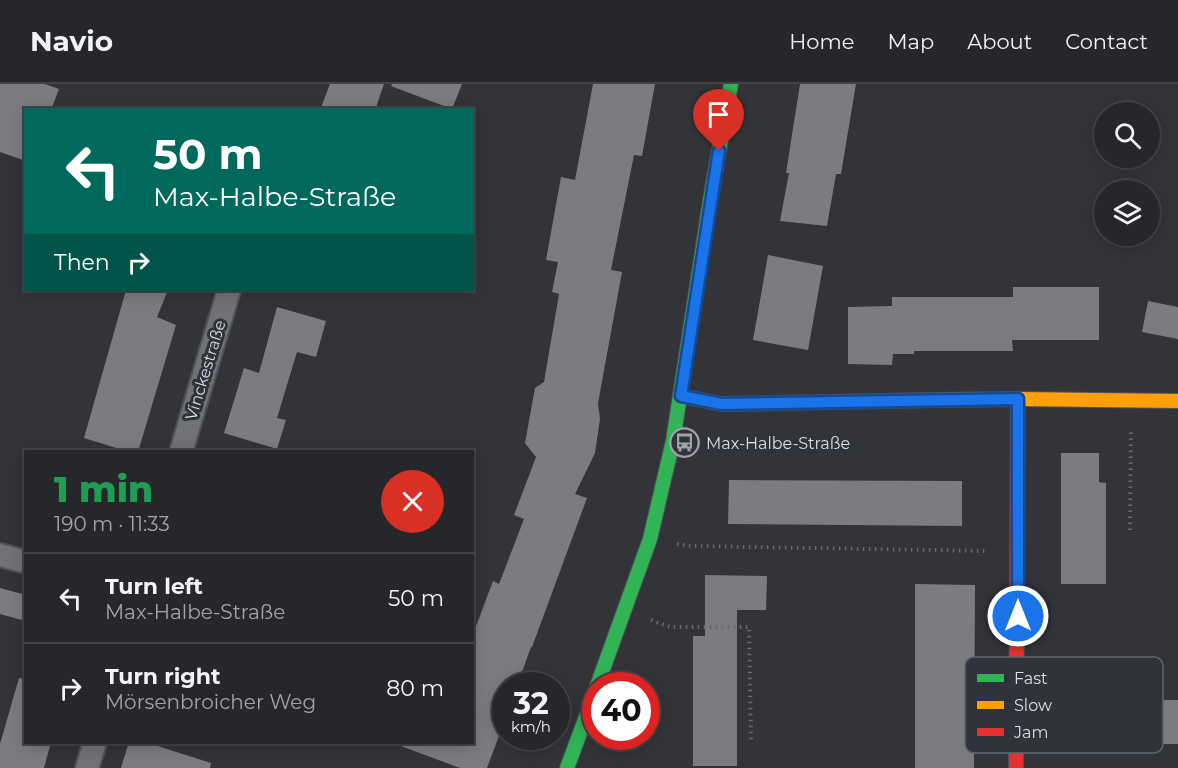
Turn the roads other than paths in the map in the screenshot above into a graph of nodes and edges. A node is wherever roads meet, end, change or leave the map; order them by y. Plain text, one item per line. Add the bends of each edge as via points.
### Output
1 (731, 84) edge
2 (229, 291) edge
3 (681, 396) junction
4 (1018, 399) junction
5 (1178, 401) edge
6 (182, 450) edge
7 (0, 555) edge
8 (24, 561) edge
9 (1017, 657) edge
10 (602, 672) edge
11 (582, 728) edge
12 (94, 744) edge
13 (1016, 753) edge
14 (87, 768) edge
15 (567, 768) edge
16 (1016, 768) edge

1 - 3 street
2 - 6 street, Vinckestraße
3 - 4 street via 722,404
3 - 10 street via 650,539
4 - 5 street
4 - 9 street
7 - 8 street
11 - 15 street
12 - 14 street
13 - 16 street

